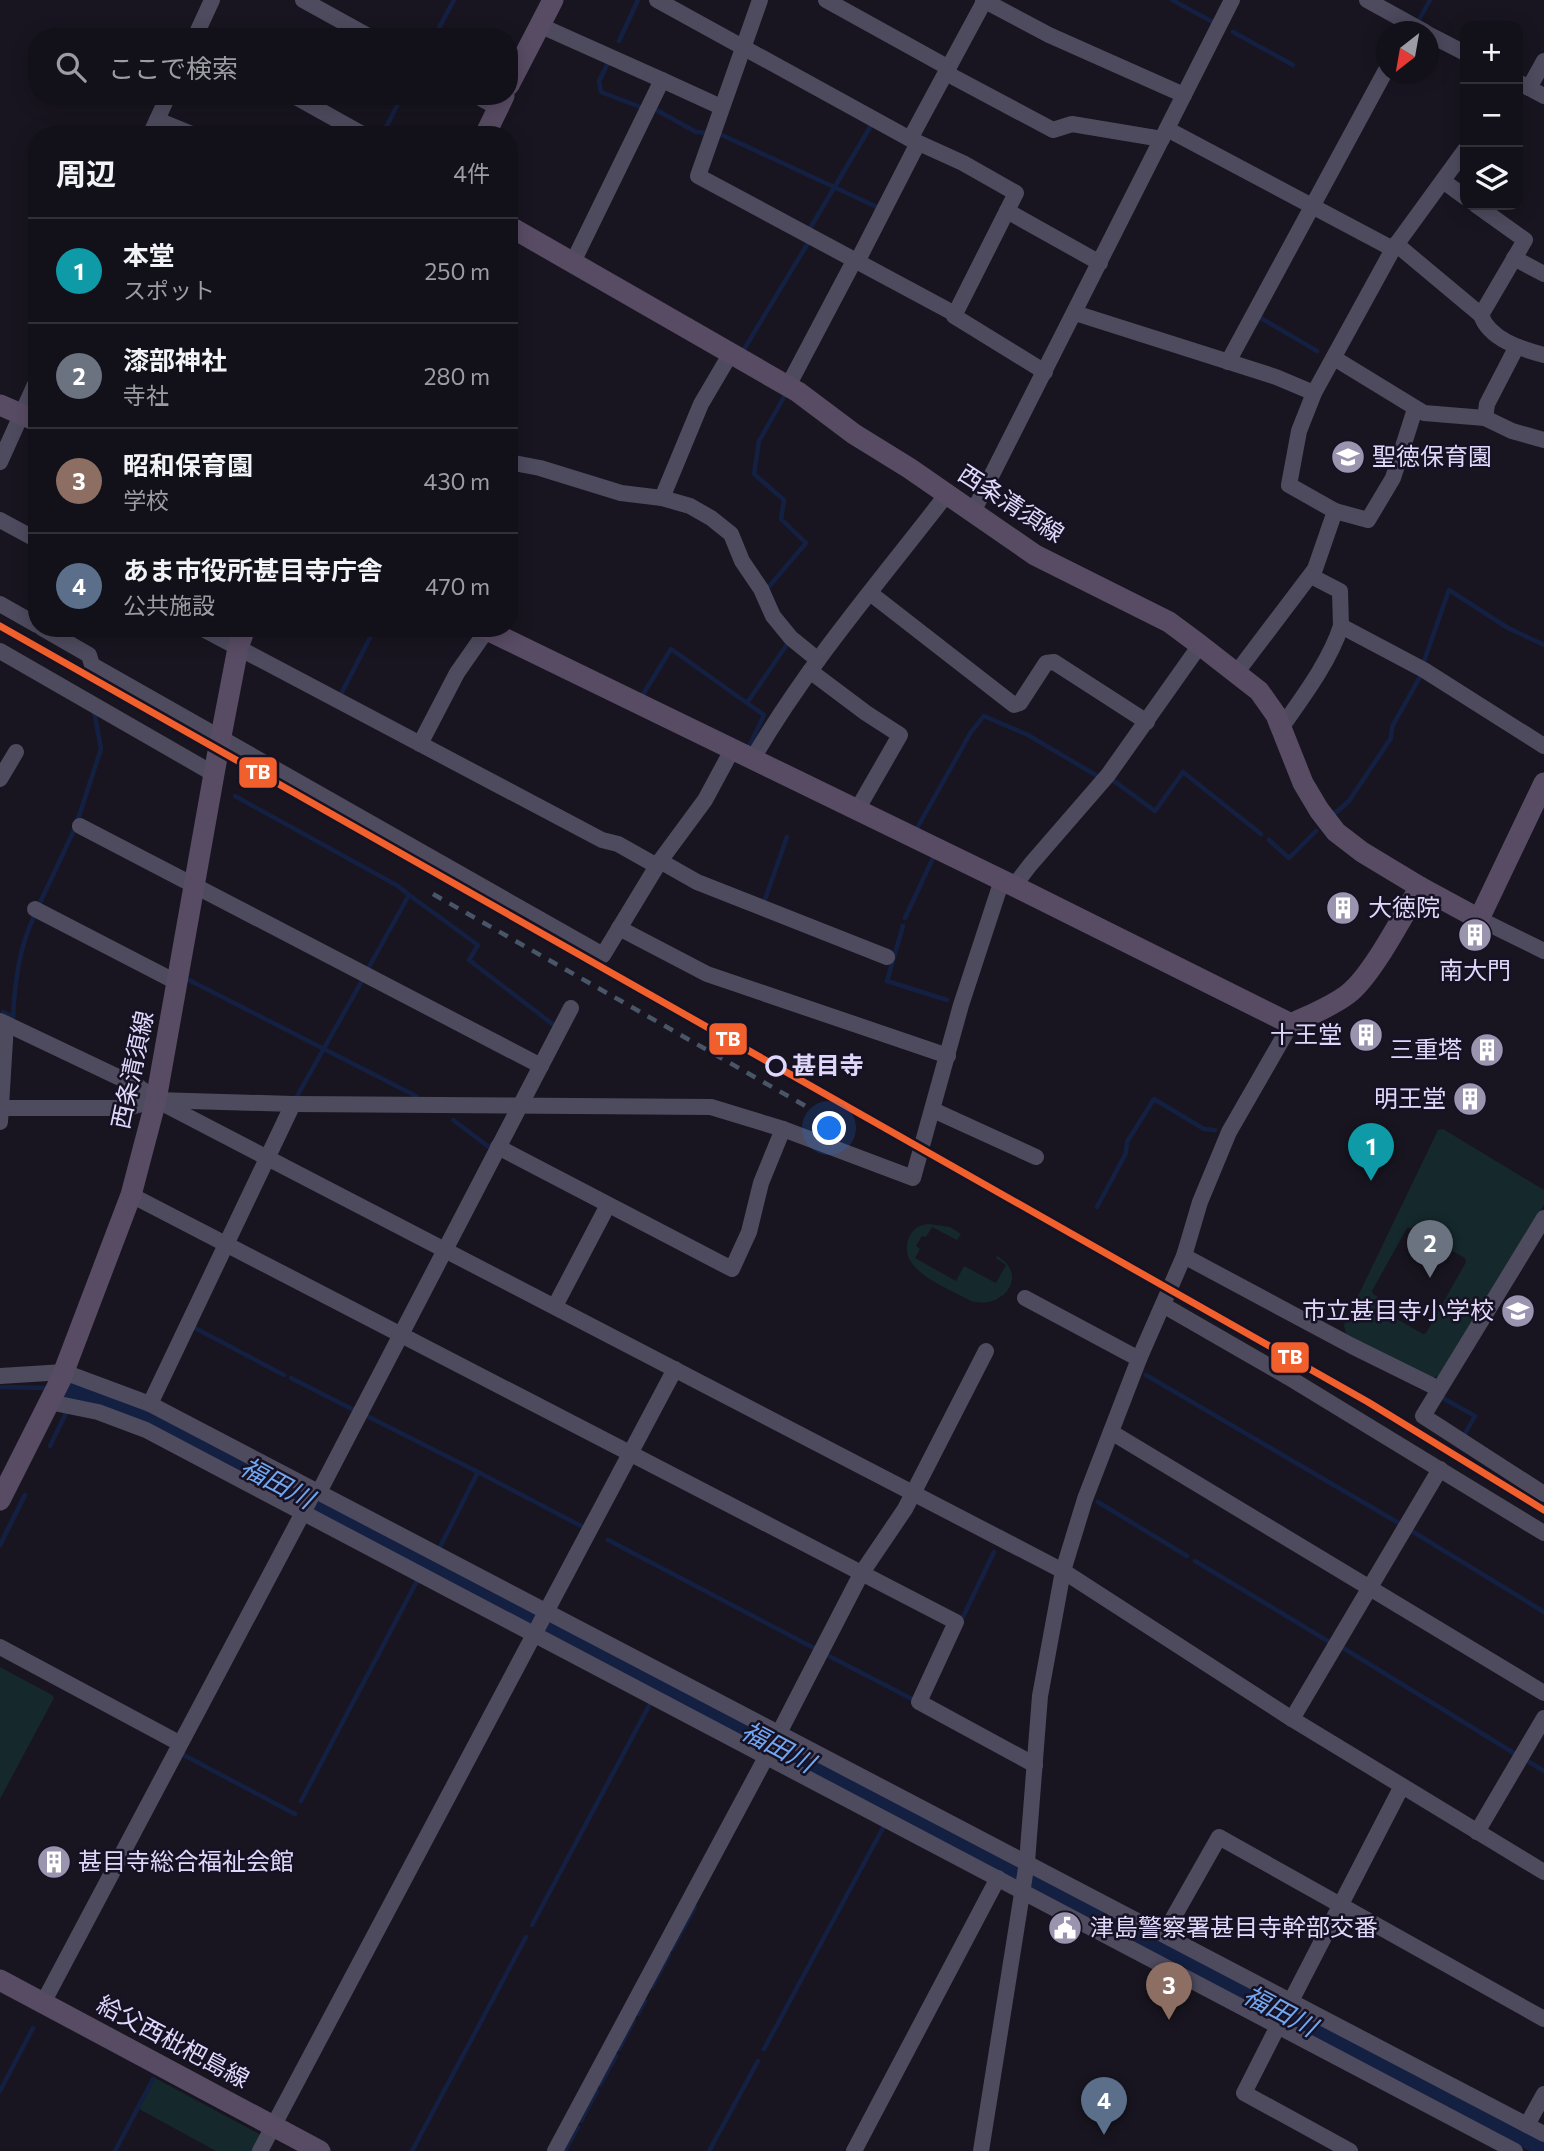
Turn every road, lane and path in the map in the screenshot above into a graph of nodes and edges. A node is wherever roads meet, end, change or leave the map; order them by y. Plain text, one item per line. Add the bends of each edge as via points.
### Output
1 (212, 0) edge
2 (303, 0) edge
3 (553, 0) edge
4 (657, 0) edge
5 (760, 0) edge
6 (826, 0) edge
7 (984, 0) edge
8 (1232, 0) edge
9 (1367, 0) edge
10 (1403, 21) edge
11 (539, 25) junction
12 (199, 28) edge
13 (353, 28) edge
14 (1439, 41) edge
15 (743, 47) junction
16 (1460, 51) edge
17 (1544, 61) edge
18 (518, 67) edge
19 (947, 70) junction
20 (662, 80) junction
21 (1379, 84) edge
22 (1530, 89) edge
23 (1184, 95) junction
24 (164, 105) edge
25 (310, 105) edge
26 (500, 105) edge
27 (720, 107) junction
28 (153, 126) edge
29 (348, 126) edge
30 (489, 126) edge
31 (1164, 134) junction
32 (914, 141) junction
33 (1460, 157) edge
34 (1443, 181) junction
35 (1460, 193) edge
36 (1312, 206) junction
37 (1483, 210) edge
38 (1007, 211) junction
39 (518, 231) edge
40 (1394, 246) junction
41 (1514, 258) junction
42 (573, 262) junction
43 (855, 262) junction
44 (1100, 263) junction
45 (1544, 274) edge
46 (1075, 313) junction
47 (955, 314) junction
48 (1481, 315) junction
49 (1516, 348) junction
50 (731, 353) junction
51 (1544, 355) edge
52 (1334, 358) junction
53 (1228, 362) junction
54 (1045, 373) junction
55 (788, 386) junction
56 (1314, 393) junction
57 (0, 405) edge
58 (1415, 409) junction
59 (28, 417) edge
60 (1485, 418) junction
61 (28, 419) edge
62 (1544, 440) edge
63 (0, 462) edge
64 (518, 464) edge
65 (947, 494) junction
66 (662, 498) junction
67 (1335, 511) junction
68 (973, 512) junction
69 (0, 520) edge
70 (28, 535) edge
71 (1311, 576) junction
72 (870, 593) junction
73 (0, 604) edge
74 (28, 620) edge
75 (1341, 626) junction
76 (58, 637) edge
77 (480, 637) edge
78 (501, 637) edge
79 (242, 638) edge
80 (1200, 645) junction
81 (0, 651) edge
82 (814, 665) junction
83 (1237, 672) junction
84 (1147, 722) junction
85 (1281, 728) junction
86 (221, 737) junction
87 (420, 744) junction
88 (1544, 746) edge
89 (732, 750) junction
90 (16, 752) dead end
91 (752, 760) junction
92 (214, 775) junction
93 (0, 779) edge
94 (1544, 783) edge
95 (857, 810) junction
96 (80, 826) dead end
97 (658, 863) junction
98 (1008, 883) junction
99 (195, 884) junction
100 (1420, 887) junction
101 (35, 909) dead end
102 (1479, 919) junction
103 (619, 928) junction
104 (1544, 951) edge
105 (887, 957) dead end
106 (178, 983) junction
107 (571, 1008) dead end
108 (3, 1022) edge
109 (1291, 1024) junction
110 (948, 1056) junction
111 (541, 1066) junction
112 (156, 1100) junction
113 (293, 1104) junction
114 (520, 1105) junction
115 (933, 1110) junction
116 (1, 1113) edge
117 (783, 1129) junction
118 (498, 1147) junction
119 (268, 1157) junction
120 (1037, 1157) dead end
121 (131, 1195) junction
122 (608, 1205) junction
123 (1544, 1218) edge
124 (226, 1245) junction
125 (445, 1249) junction
126 (1184, 1256) junction
127 (1024, 1298) dead end
128 (1163, 1305) junction
129 (555, 1307) junction
130 (400, 1335) junction
131 (986, 1351) dead end
132 (1139, 1359) junction
133 (675, 1369) junction
134 (0, 1376) edge
135 (56, 1388) junction
136 (1439, 1390) junction
137 (150, 1404) junction
138 (1111, 1432) junction
139 (630, 1454) junction
140 (1440, 1469) junction
141 (315, 1492) junction
142 (914, 1493) junction
143 (1544, 1494) edge
144 (0, 1500) edge
145 (303, 1511) junction
146 (1544, 1533) edge
147 (1063, 1571) junction
148 (860, 1574) junction
149 (1370, 1587) junction
150 (548, 1612) junction
151 (536, 1633) junction
152 (0, 1647) edge
153 (1544, 1693) edge
154 (1544, 1718) edge
155 (1292, 1719) junction
156 (779, 1733) junction
157 (179, 1743) junction
158 (767, 1755) junction
159 (1035, 1765) junction
160 (1402, 1786) junction
161 (1477, 1832) junction
162 (1027, 1862) junction
163 (1544, 1872) edge
164 (999, 1878) junction
165 (1022, 1888) junction
166 (1340, 1906) junction
167 (1164, 1934) junction
168 (0, 1980) edge
169 (1291, 2001) junction
170 (43, 2003) junction
171 (1544, 2019) edge
172 (1278, 2026) junction
173 (1544, 2094) edge
174 (1527, 2125) junction
175 (274, 2126) junction
176 (1544, 2134) edge
177 (260, 2151) edge
178 (320, 2151) edge
179 (555, 2151) edge
180 (854, 2151) edge
181 (981, 2151) edge
182 (1350, 2151) edge
183 (1515, 2151) edge

1 - 12 street
2 - 13 street
3 - 11 main road
4 - 15 street
5 - 15 street
6 - 19 street
7 - 19 street
7 - 23 street via 1049,35
8 - 23 street
9 - 10 street
11 - 18 main road
11 - 20 street
14 - 16 street
15 - 27 street
15 - 32 street
17 - 22 street
19 - 31 street via 1053,130 1072,124
19 - 32 street
20 - 27 street
20 - 42 street
21 - 36 street
23 - 31 street
24 - 28 street
25 - 29 street
26 - 30 main road
27 - 43 street via 698,176
31 - 36 street
31 - 44 street
32 - 38 street via 1016,193
32 - 43 street
33 - 34 street
34 - 35 street
34 - 40 street
36 - 40 street
36 - 53 street
37 - 41 street via 1525,240
38 - 44 street
38 - 47 street
39 - 42 main road, 西条清須線
40 - 48 street
40 - 52 street
41 - 45 street
41 - 48 street
42 - 50 main road, 西条清須線
43 - 47 street
43 - 55 street
44 - 46 street
46 - 53 street
46 - 54 street
47 - 54 street
48 - 49 street via 1484,324
49 - 51 street
49 - 60 street via 1487,404
50 - 55 main road, 西条清須線
50 - 66 street via 702,404
52 - 56 street
52 - 58 street
53 - 56 street
54 - 68 street
55 - 65 main road, 西条清須線
56 - 67 street via 1299,431 1289,485
57 - 59 main road
58 - 60 street
58 - 67 street via 1393,478 1368,520
60 - 62 street
61 - 63 street
64 - 66 street via 621,493
65 - 68 main road, 西条清須線
65 - 72 street
66 - 82 street via 690,506 732,534 773,616
67 - 71 street
68 - 80 main road, 西条清須線 via 1035,555 1168,622
69 - 70 street
71 - 75 street via 1340,592
71 - 83 street
72 - 82 street
72 - 84 street via 1014,705 1020,703 1046,663 1054,662
73 - 74 street
75 - 85 street
75 - 88 street via 1424,670
76 - 86 street via 89,655 92,664
77 - 87 street
78 - 89 main road
79 - 86 main road, 西条清須線
79 - 87 street
80 - 83 main road, 西条清須線
80 - 84 street
81 - 92 street
82 - 91 street
82 - 95 street via 866,713 900,735
83 - 85 main road, 西条清須線 via 1259,691
84 - 98 street via 1108,775 1030,865
85 - 100 main road, 西条清須線 via 1303,783 1336,832
86 - 92 main road, 西条清須線
86 - 103 street via 603,955
87 - 97 street
89 - 91 main road
89 - 97 street via 705,800
90 - 93 street
91 - 95 main road
92 - 99 main road, 西条清須線
94 - 102 main road
95 - 98 main road
96 - 99 street
97 - 103 street
97 - 105 street
98 - 109 main road
98 - 110 street via 961,1005
99 - 106 main road, 西条清須線
99 - 111 street
100 - 102 main road, 西条清須線
100 - 109 main road via 1365,977 1349,994
101 - 106 street
102 - 104 street
103 - 110 street via 707,974
106 - 112 main road, 西条清須線
107 - 111 street
108 - 112 street via 139,1087
108 - 116 street
109 - 126 street via 1229,1132
110 - 115 street
111 - 114 street
112 - 113 street
112 - 116 street via 127,1108
112 - 119 street
112 - 121 main road, 西条清須線
113 - 114 street
113 - 119 street
114 - 117 street via 711,1107
114 - 118 street
115 - 117 street via 913,1178
115 - 120 street
117 - 122 street via 732,1269
118 - 122 street
118 - 125 street
119 - 124 street
119 - 125 street
121 - 124 street
121 - 135 main road, 西条清須線
122 - 129 street
123 - 136 street
124 - 130 street
124 - 137 street
125 - 129 street
125 - 130 street
126 - 128 street
126 - 136 street
127 - 132 street
128 - 132 street
128 - 140 street
129 - 133 street
130 - 139 street
130 - 141 street
131 - 142 street
132 - 138 street
133 - 139 street
133 - 142 street
134 - 135 street
135 - 137 street
135 - 144 main road, 西条清須線
135 - 145 street
136 - 143 street via 1423,1416
137 - 141 street
138 - 147 street
138 - 149 street
139 - 148 street
139 - 150 street
140 - 146 street
140 - 149 street
141 - 145 street
141 - 150 street
142 - 147 street
142 - 148 street
145 - 151 street
145 - 157 street
147 - 155 street
147 - 159 street via 1040,1696
148 - 156 street
148 - 159 street via 956,1622 919,1702
149 - 153 street
149 - 155 street
150 - 151 street
150 - 156 street
151 - 158 street
151 - 175 street
152 - 157 street
154 - 161 street
155 - 160 street
156 - 158 street
156 - 162 street
157 - 170 street
158 - 164 street
158 - 179 street
159 - 162 street
160 - 161 street
160 - 166 street
161 - 163 street
162 - 165 street
162 - 167 street
164 - 165 street
164 - 180 street
165 - 172 street
165 - 181 street
166 - 167 street via 1219,1837
166 - 169 street
166 - 171 street
167 - 169 street
168 - 170 main road, 給父西枇杷島線
169 - 174 street
170 - 175 main road, 給父西枇杷島線
172 - 182 street via 1244,2093
172 - 183 street
173 - 174 street
174 - 176 street
175 - 177 street
175 - 178 main road, 給父西枇杷島線

